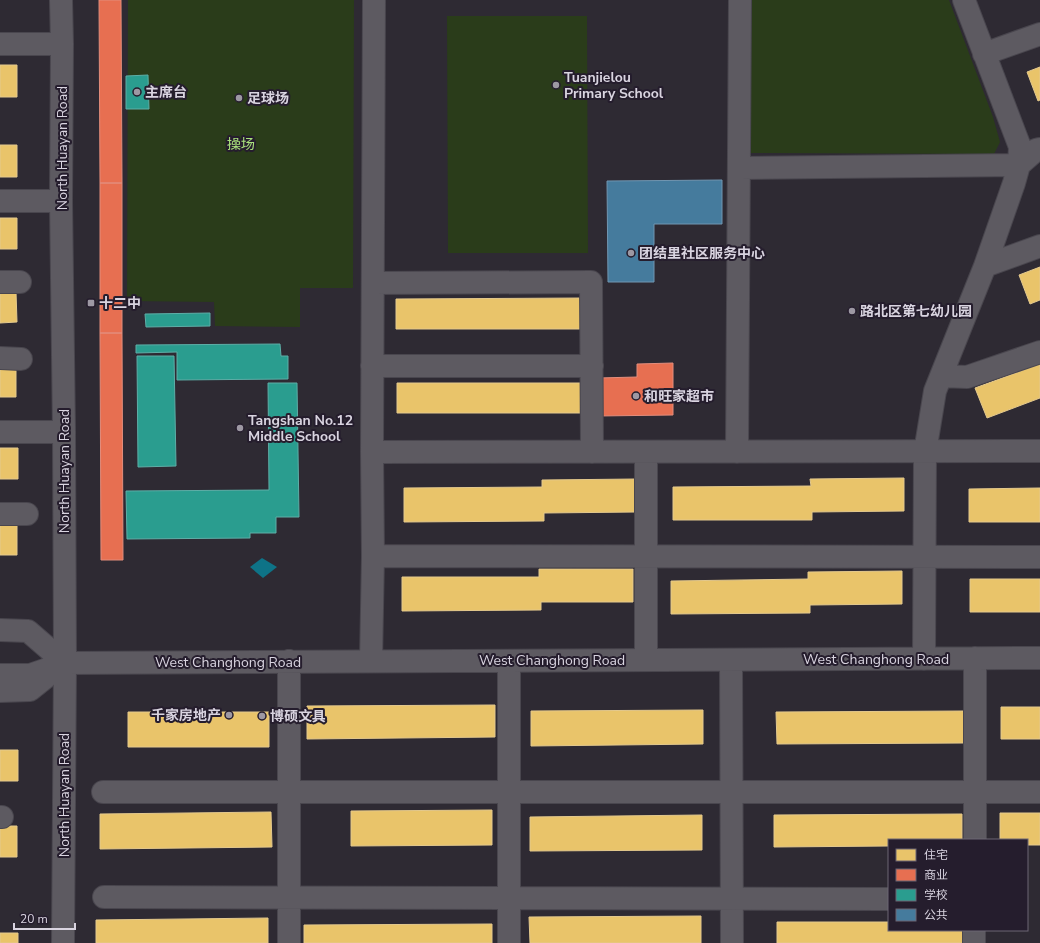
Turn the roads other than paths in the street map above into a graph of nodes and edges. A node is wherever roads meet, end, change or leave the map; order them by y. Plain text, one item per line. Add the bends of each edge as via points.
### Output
1 (61, 0) edge
2 (374, 0) edge
3 (740, 0) edge
4 (964, 0) edge
5 (1040, 34) edge
6 (0, 44) edge
7 (62, 44) junction
8 (984, 54) junction
9 (1040, 148) edge
10 (1019, 165) junction
11 (739, 168) junction
12 (0, 201) edge
13 (61, 201) junction
14 (1040, 246) edge
15 (985, 266) junction
16 (373, 283) junction
17 (1040, 352) edge
18 (372, 366) junction
19 (592, 366) junction
20 (941, 376) junction
21 (0, 432) edge
22 (64, 432) junction
23 (372, 452) junction
24 (592, 452) junction
25 (646, 452) junction
26 (737, 452) junction
27 (925, 452) junction
28 (1040, 452) edge
29 (0, 514) edge
30 (27, 514) dead end
31 (373, 556) junction
32 (646, 556) junction
33 (924, 556) junction
34 (1040, 557) edge
35 (0, 630) edge
36 (0, 644) edge
37 (975, 658) junction
38 (1040, 658) edge
39 (924, 659) junction
40 (646, 660) junction
41 (731, 660) junction
42 (289, 661) junction
43 (371, 661) junction
44 (509, 661) junction
45 (65, 663) junction
46 (0, 675) edge
47 (0, 691) edge
48 (103, 792) dead end
49 (289, 792) junction
50 (509, 792) junction
51 (732, 792) junction
52 (975, 792) junction
53 (1040, 792) edge
54 (974, 839) edge
55 (104, 897) dead end
56 (289, 898) junction
57 (509, 898) junction
58 (732, 898) junction
59 (888, 898) edge
60 (974, 931) edge
61 (63, 943) edge
62 (289, 943) edge
63 (509, 943) edge
64 (732, 943) edge
65 (974, 943) edge

1 - 7 street, North Huayan Road
2 - 16 street
3 - 11 street
4 - 8 street
5 - 8 street
6 - 7 street
7 - 13 street, North Huayan Road
8 - 10 street via 1020,148
9 - 10 street
10 - 11 street
10 - 15 street
11 - 26 street
12 - 13 street
13 - 22 street, North Huayan Road
14 - 15 street
15 - 20 street
16 - 18 street
16 - 19 street via 591,282
17 - 20 street via 967,377
18 - 19 street
18 - 23 street
19 - 24 street
20 - 27 street via 935,391
21 - 22 street
22 - 45 street, North Huayan Road
23 - 24 street
23 - 31 street
24 - 25 street
25 - 26 street
25 - 32 street
26 - 27 street
27 - 28 street
27 - 33 street
29 - 30 street
31 - 32 street
31 - 43 street
32 - 33 street
32 - 40 street
33 - 34 street
33 - 39 street
35 - 45 street via 28,631
36 - 45 street via 29,644
37 - 38 street, West Changhong Road
37 - 39 street, West Changhong Road
37 - 52 street
39 - 41 street, West Changhong Road
40 - 41 street, West Changhong Road
40 - 44 street, West Changhong Road
41 - 51 street
42 - 43 street, West Changhong Road
42 - 45 street, West Changhong Road
42 - 49 street
43 - 44 street, West Changhong Road
44 - 50 street
45 - 46 street via 30,675
45 - 47 street via 30,690
45 - 61 street, North Huayan Road
48 - 49 street
49 - 50 street
49 - 56 street
50 - 51 street
50 - 57 street
51 - 52 street
51 - 58 street
52 - 53 street
52 - 54 street
55 - 56 street
56 - 57 street
56 - 62 street
57 - 58 street
57 - 63 street
58 - 59 street
58 - 64 street
60 - 65 street

